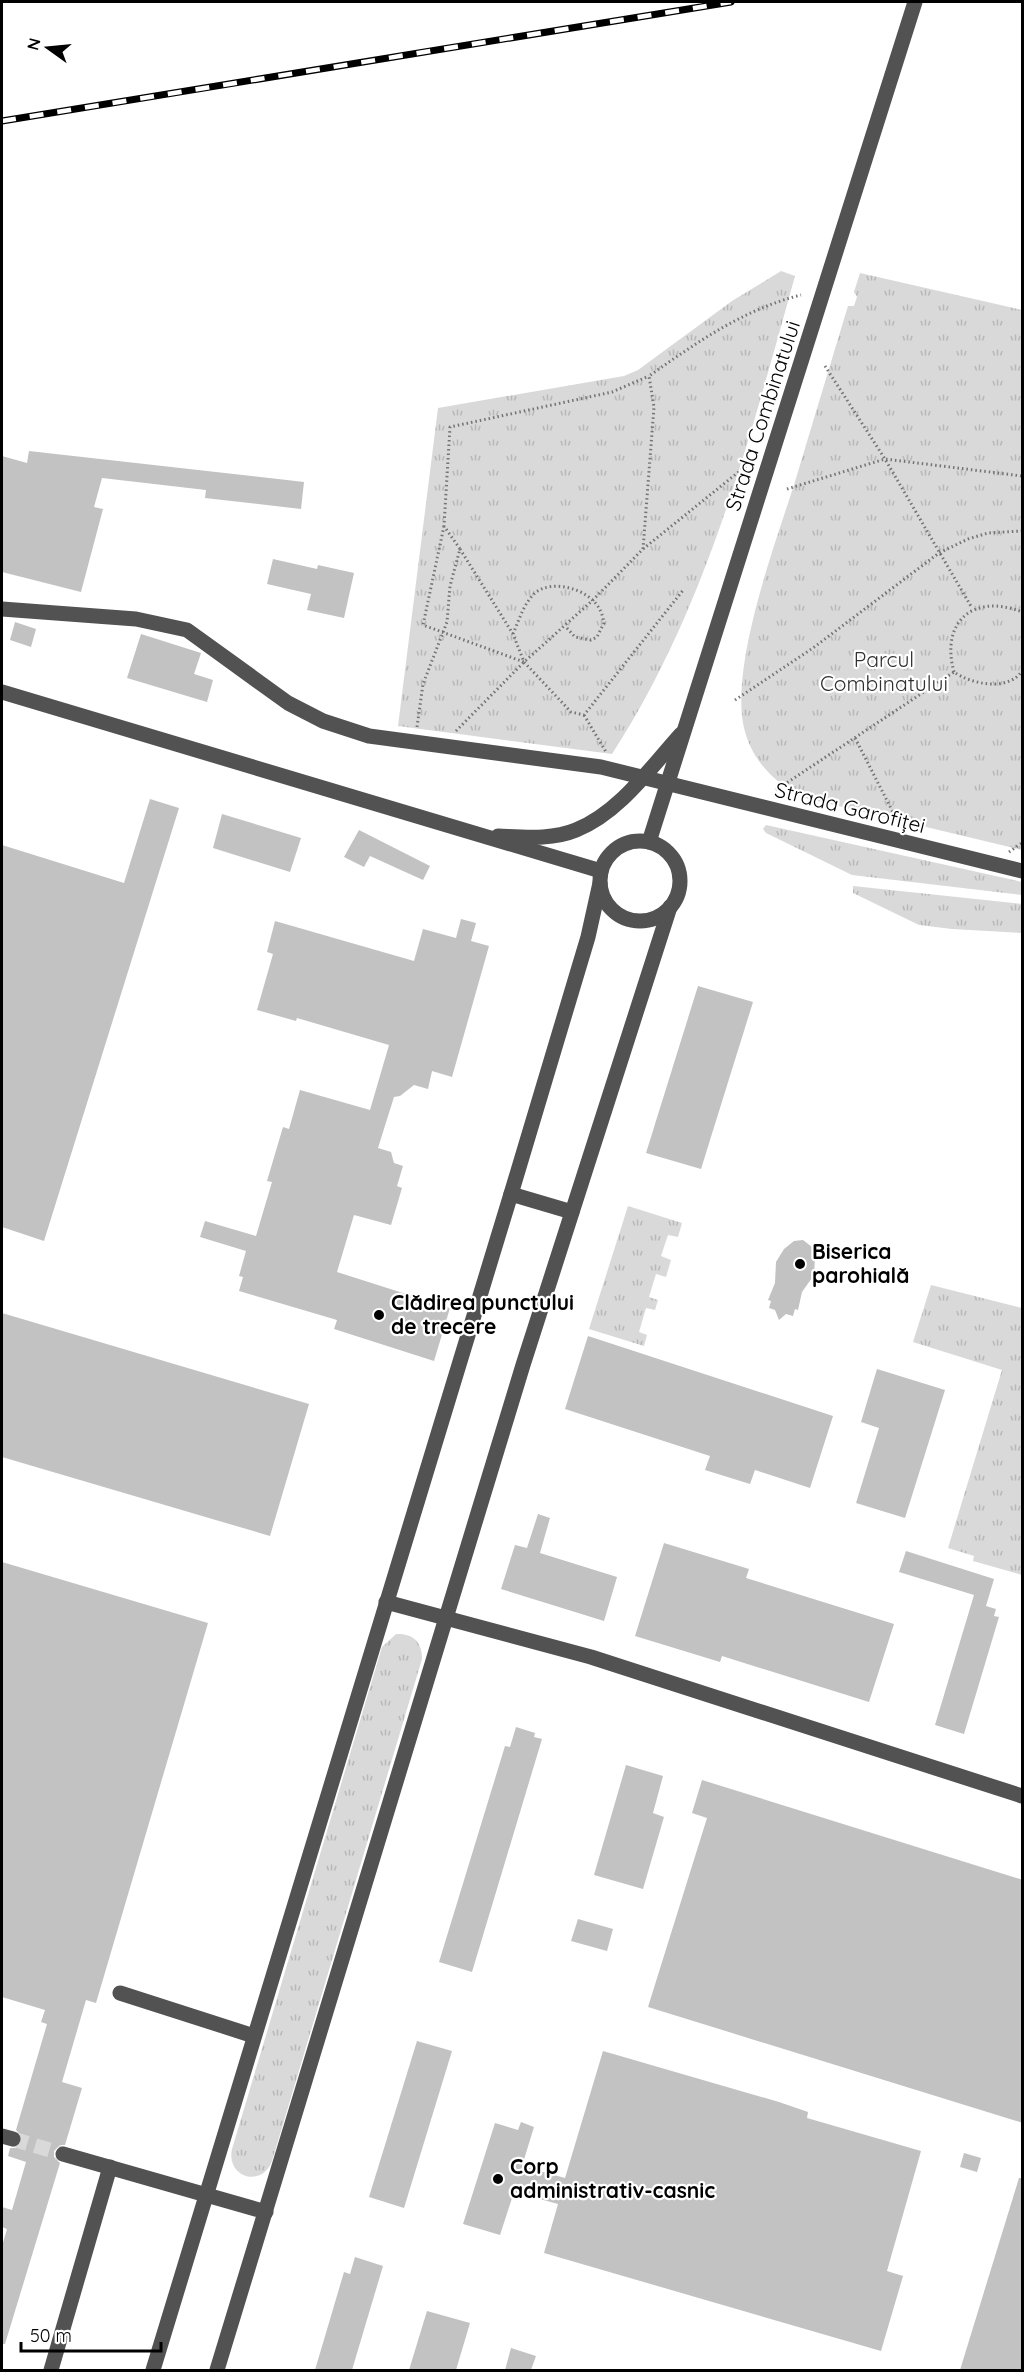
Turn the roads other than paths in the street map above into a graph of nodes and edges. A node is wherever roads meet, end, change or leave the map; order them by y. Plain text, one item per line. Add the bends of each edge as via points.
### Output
1 (915, 2) edge
2 (2, 609) edge
3 (2, 692) edge
4 (685, 729) junction
5 (643, 776) junction
6 (668, 782) junction
7 (459, 831) junction
8 (649, 842) junction
9 (1023, 871) edge
10 (600, 877) junction
11 (670, 907) junction
12 (511, 1194) junction
13 (572, 1212) junction
14 (386, 1602) junction
15 (446, 1619) junction
16 (1023, 1797) edge
17 (120, 1993) dead end
18 (254, 2036) junction
19 (63, 2154) tunnel mouth
20 (110, 2167) junction
21 (207, 2196) junction
22 (267, 2212) junction
23 (51, 2370) edge
24 (153, 2370) edge
25 (217, 2370) edge

1 - 4 street, Strada Combinatului
2 - 5 street, Strada Garofiței via 136,620 187,630 288,703 323,721 369,736
3 - 7 street
4 - 5 street
4 - 6 street, Strada Combinatului
5 - 6 street, Strada Garofiței
5 - 7 street via 595,820 575,831 526,838
6 - 8 street, Strada Combinatului
6 - 9 street, Strada Garofiței
7 - 10 street
8 - 10 street via 624,844 610,855
8 - 11 street via 669,854 676,864 680,887
10 - 11 street via 608,906 627,920 651,920
10 - 12 street via 588,937
11 - 13 street
12 - 13 street
12 - 14 street
13 - 15 street
14 - 15 street
14 - 18 street
15 - 16 street via 591,1657
15 - 22 street
17 - 18 street
18 - 21 street
19 - 20 street
20 - 21 street
20 - 23 street
21 - 22 street
21 - 24 street
22 - 25 street

